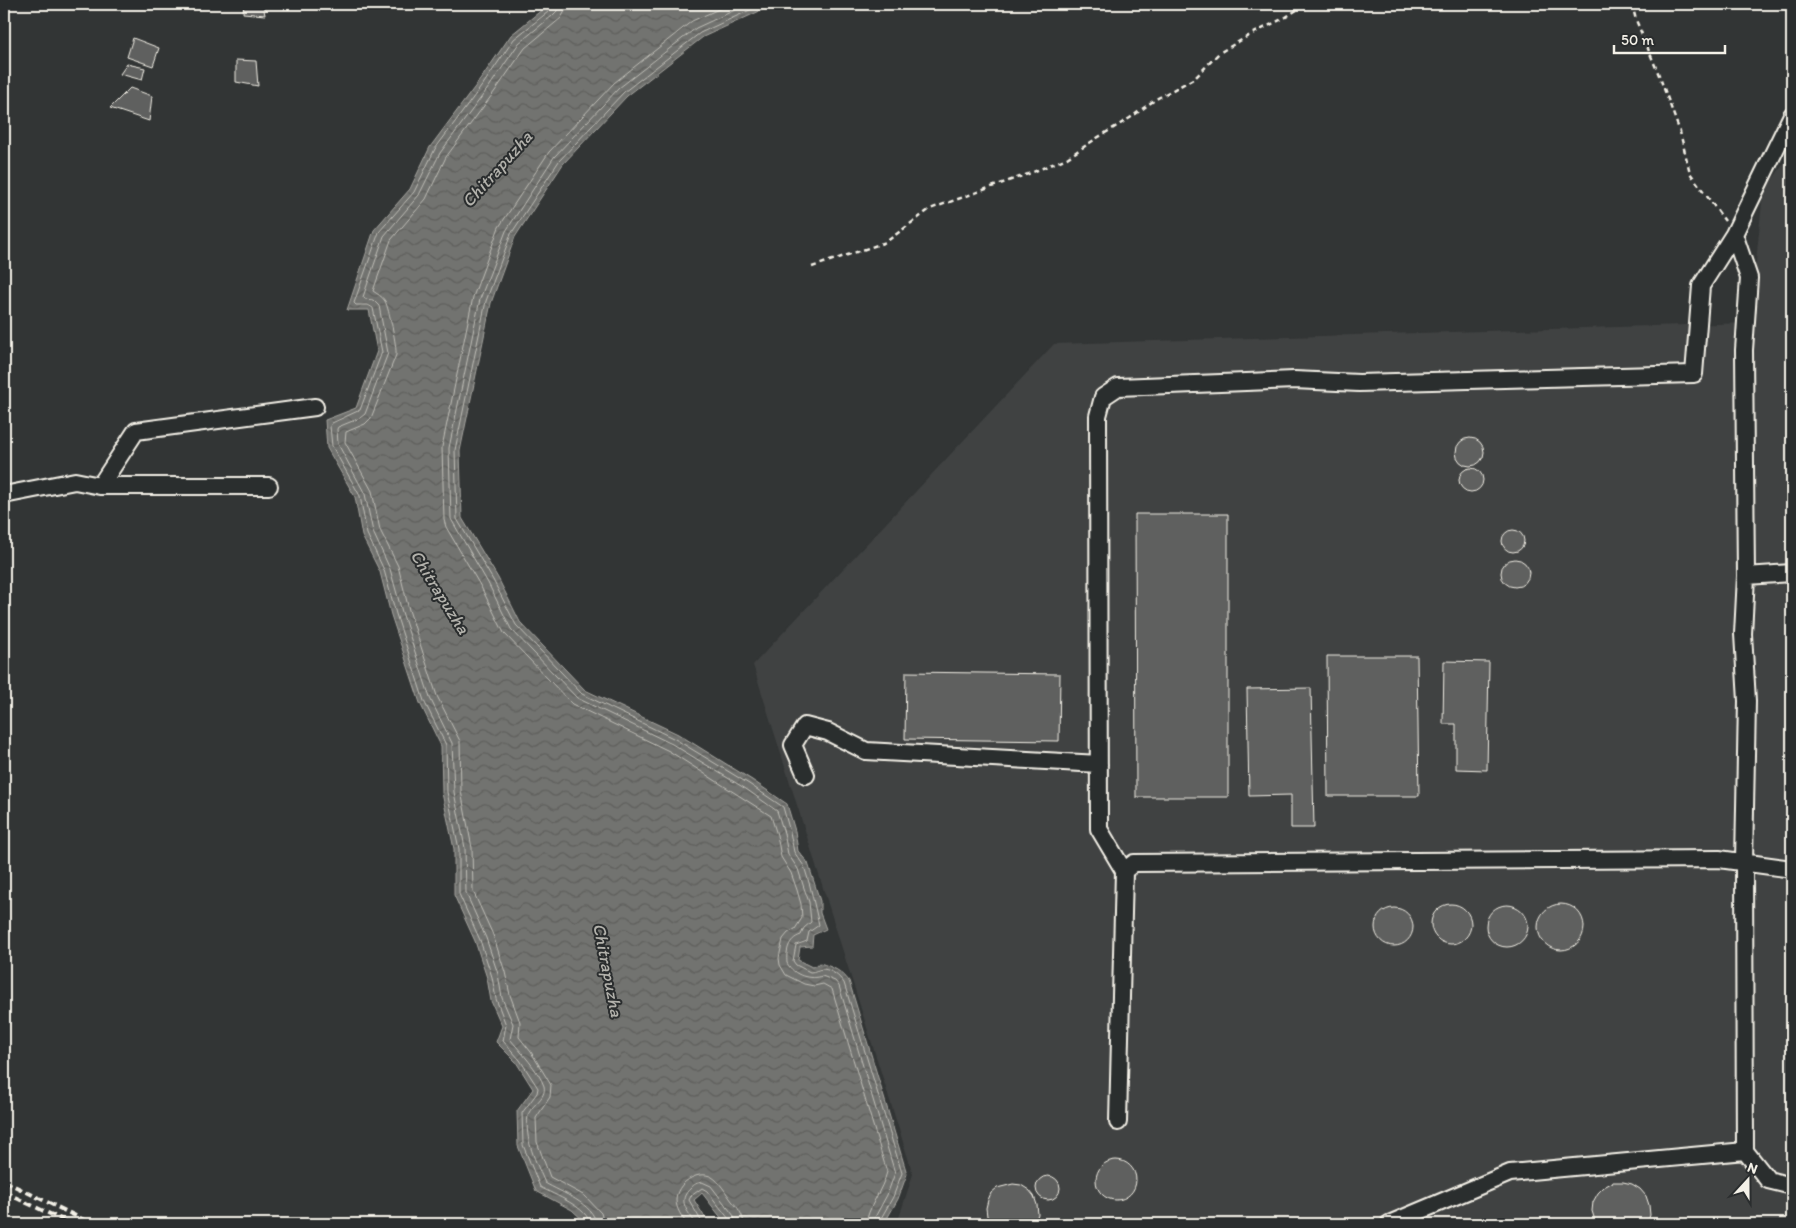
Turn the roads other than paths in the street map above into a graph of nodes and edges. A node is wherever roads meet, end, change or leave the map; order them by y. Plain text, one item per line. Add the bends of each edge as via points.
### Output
1 (1792, 115) edge
2 (1734, 234) junction
3 (315, 407) dead end
4 (100, 486) junction
5 (269, 486) dead end
6 (4, 495) edge
7 (1792, 573) edge
8 (1746, 576) junction
9 (1099, 764) junction
10 (806, 775) dead end
11 (1744, 862) junction
12 (1792, 869) edge
13 (1124, 871) junction
14 (1118, 1122) dead end
15 (1745, 1151) junction
16 (1792, 1186) edge
17 (1389, 1224) edge

1 - 2 street
2 - 8 street via 1749,278 1744,350
2 - 9 street via 1701,286 1694,374 1359,383 1294,380 1118,388 1103,397 1098,416
3 - 4 street via 136,431
4 - 5 street
4 - 6 street via 75,481
7 - 8 street
8 - 11 street via 1743,634 1747,701
9 - 10 street via 866,751 828,732 805,726 793,745
9 - 13 street via 1100,829
11 - 12 street
11 - 13 street via 1719,858 1134,863
11 - 15 street
13 - 14 street
15 - 16 street via 1768,1180
15 - 17 street via 1510,1173

